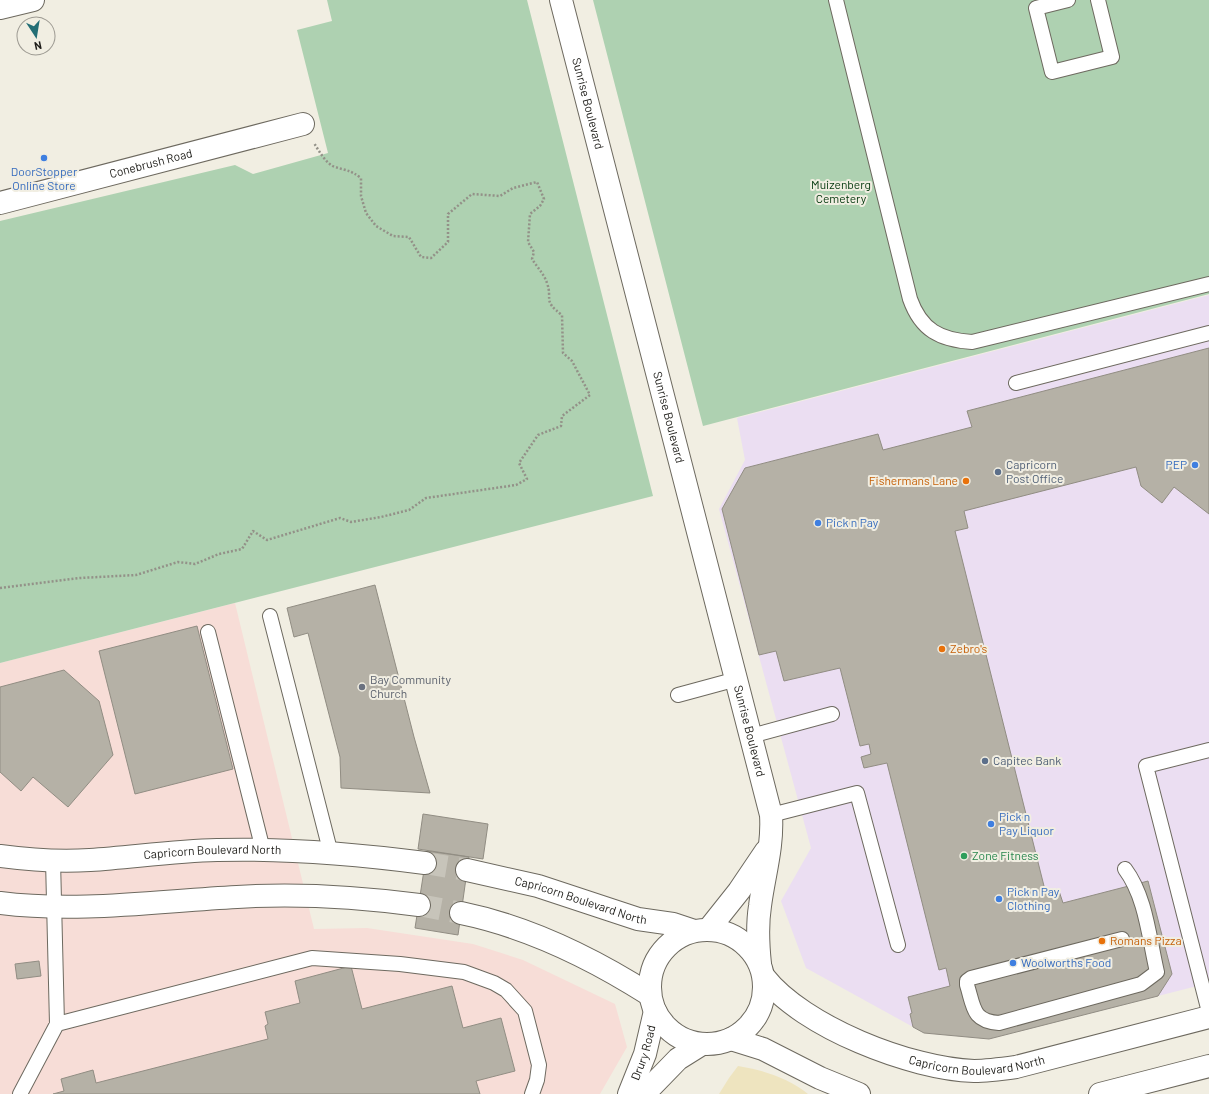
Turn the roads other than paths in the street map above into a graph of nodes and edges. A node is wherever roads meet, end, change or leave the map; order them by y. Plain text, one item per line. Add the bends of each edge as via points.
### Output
1 (32, 0) edge
2 (561, 0) edge
3 (836, 0) edge
4 (1068, 0) edge
5 (1098, 0) edge
6 (0, 8) edge
7 (303, 124) road end
8 (0, 203) edge
9 (1209, 284) edge
10 (1209, 332) edge
11 (1016, 383) dead end
12 (270, 616) dead end
13 (208, 632) dead end
14 (737, 679) junction
15 (678, 695) dead end
16 (832, 714) dead end
17 (751, 736) junction
18 (1209, 750) edge
19 (771, 825) junction
20 (263, 850) junction
21 (331, 854) junction
22 (0, 856) edge
23 (53, 860) junction
24 (425, 863) tunnel mouth
25 (1125, 869) dead end
26 (467, 870) tunnel mouth
27 (0, 903) edge
28 (419, 905) tunnel mouth
29 (54, 907) junction
30 (461, 913) tunnel mouth
31 (701, 930) junction
32 (1122, 939) dead end
33 (898, 945) dead end
34 (762, 970) junction
35 (653, 1003) junction
36 (1209, 1012) edge
37 (1209, 1017) edge
38 (57, 1024) junction
39 (731, 1039) junction
40 (702, 1044) junction
41 (1209, 1066) edge
42 (825, 1086) edge
43 (20, 1094) edge
44 (532, 1094) edge
45 (629, 1094) edge
46 (644, 1094) edge
47 (858, 1094) edge
48 (1100, 1094) edge

1 - 6 street
2 - 14 street, Sunrise Boulevard
3 - 9 lane via 910,299 915,314 928,329 956,341 972,342
4 - 5 lane via 1036,8 1052,72 1112,57
7 - 8 street, Conebrush Road
10 - 11 lane
12 - 21 lane
13 - 20 lane
14 - 15 lane
14 - 17 street, Sunrise Boulevard
16 - 17 lane
17 - 19 street, Sunrise Boulevard
18 - 36 lane via 1146,766
19 - 31 street via 766,851 751,875
19 - 33 lane via 857,793
19 - 34 street, Sunrise Boulevard via 770,857 760,907
20 - 21 street, Capricorn Boulevard North
20 - 23 street, Capricorn Boulevard North via 216,850 89,860
21 - 24 street, Capricorn Boulevard North
22 - 23 street, Capricorn Boulevard North
23 - 29 lane
25 - 32 lane via 1132,877 1141,901 1157,972 1150,979 1141,984 999,1023 982,1020 977,1015 967,985 971,978
26 - 31 street, Capricorn Boulevard North via 538,886 638,920
27 - 29 street
28 - 29 street via 375,899 281,895
29 - 38 lane
30 - 35 street via 519,929 568,949 619,975
31 - 34 street via 721,932 739,940 754,953
31 - 35 street via 678,937 665,948 655,962 650,978
34 - 37 street, Capricorn Boulevard North via 773,989 788,1001 822,1022 878,1049 913,1061 973,1071 1016,1067
34 - 39 street via 764,992 761,1006 754,1020 744,1031
35 - 40 street via 663,1024 674,1034 687,1041
35 - 45 street, Drury Road via 646,1054
38 - 43 lane
38 - 44 lane via 312,958 400,964 464,972 506,990 526,1011 539,1065
39 - 40 street
39 - 42 street via 784,1058
40 - 46 street, Drury Road via 678,1059
41 - 48 street
42 - 47 street

